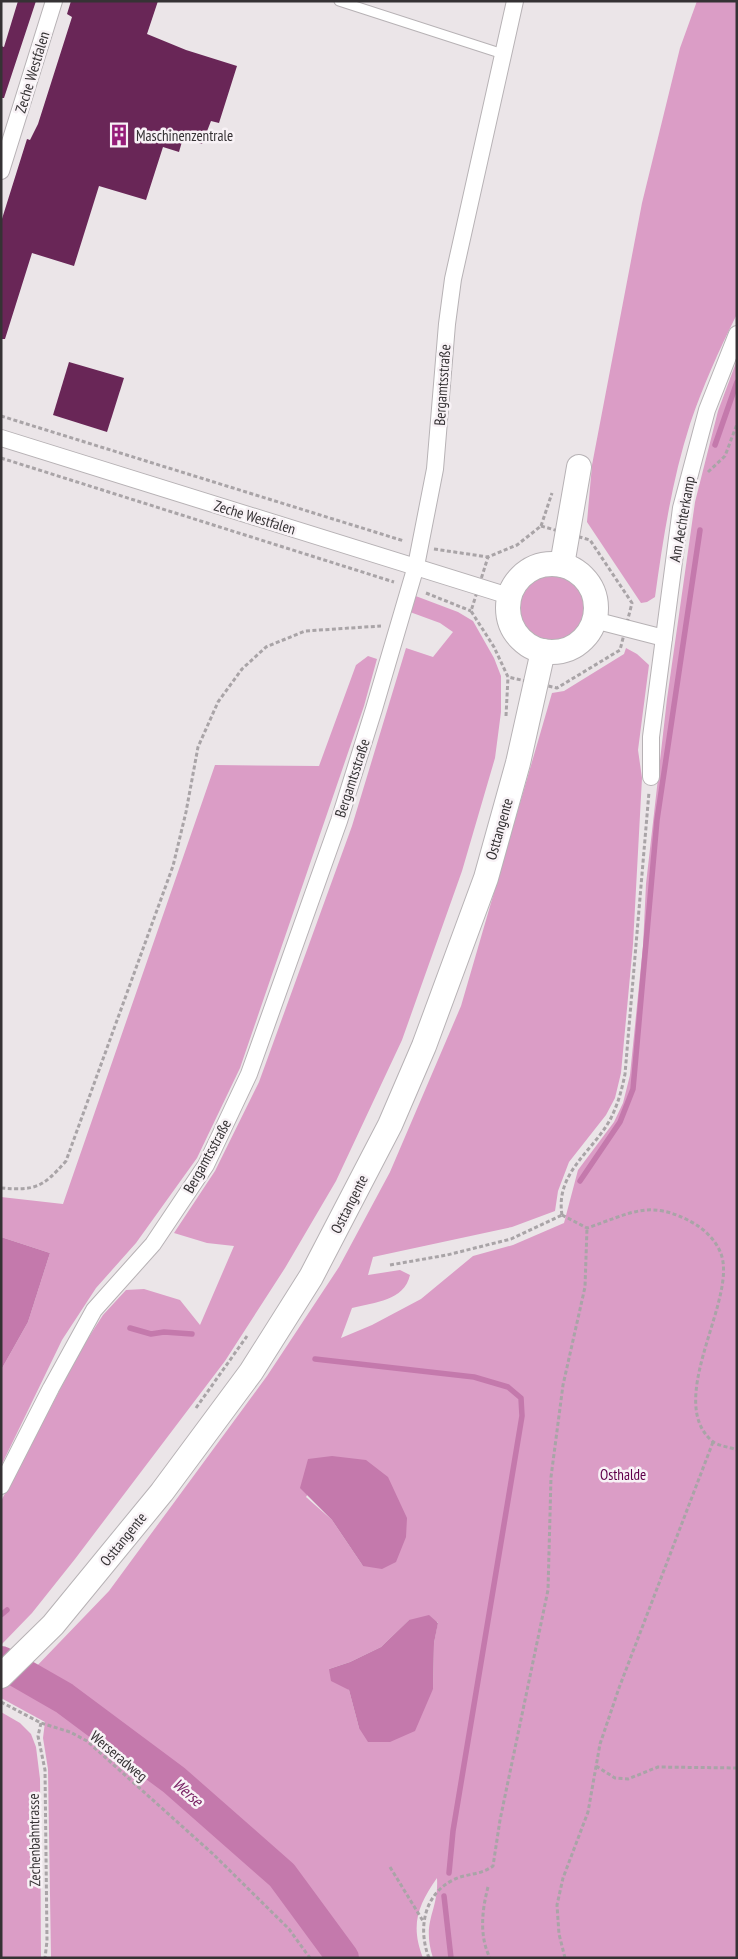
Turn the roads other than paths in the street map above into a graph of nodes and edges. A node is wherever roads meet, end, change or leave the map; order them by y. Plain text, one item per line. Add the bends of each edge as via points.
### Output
1 (54, 1) edge
2 (339, 1) edge
3 (515, 1) edge
4 (503, 54) junction
5 (1, 171) edge
6 (737, 334) edge
7 (1, 438) edge
8 (579, 467) dead end
9 (562, 565) junction
10 (416, 566) junction
11 (509, 596) junction
12 (594, 620) junction
13 (664, 638) junction
14 (543, 651) junction
15 (650, 777) road end
16 (1, 1486) edge
17 (1, 1676) edge

1 - 5 street, Zeche Westfalen
2 - 4 lane
3 - 4 street, Bergamtsstraße
4 - 10 street, Bergamtsstraße via 453,278 435,469
6 - 13 street, Am Aechterkamp via 706,410 687,482
7 - 10 street, Zeche Westfalen
8 - 9 street
9 - 11 street via 535,567 515,584
9 - 12 street via 586,579 596,606
10 - 11 street, Zeche Westfalen
10 - 16 street, Bergamtsstraße via 336,830 249,1074 206,1165 153,1244 94,1310
11 - 14 street via 511,624 530,646
12 - 13 street
12 - 14 street via 589,632 569,648
13 - 15 street, Am Aechterkamp via 651,736
14 - 17 street, Osttangente via 518,763 486,878 424,1046 390,1125 311,1277 250,1372 162,1492 53,1625

